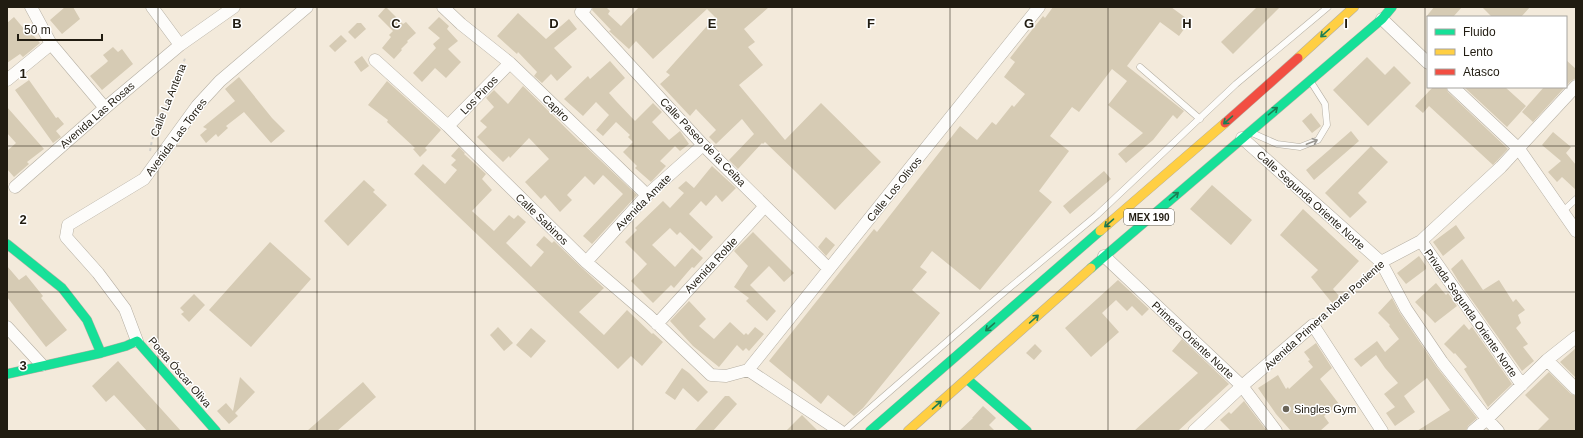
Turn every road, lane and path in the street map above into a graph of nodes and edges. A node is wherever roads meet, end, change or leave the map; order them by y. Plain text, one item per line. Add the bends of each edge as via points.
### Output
1 (31, 7) edge
2 (152, 7) edge
3 (234, 7) edge
4 (307, 7) edge
5 (443, 7) edge
6 (1039, 7) edge
7 (1328, 7) edge
8 (1392, 7) edge
9 (583, 9) edge
10 (1347, 9) edge
11 (1382, 19) junction
12 (50, 44) junction
13 (180, 44) junction
14 (375, 60) dead end
15 (1427, 62) edge
16 (510, 63) junction
17 (1140, 67) dead end
18 (7, 80) edge
19 (1310, 80) junction
20 (1576, 86) edge
21 (1454, 88) edge
22 (105, 108) junction
23 (1200, 119) junction
24 (448, 126) junction
25 (1245, 135) junction
26 (703, 145) junction
27 (1519, 149) junction
28 (149, 156) dead end
29 (15, 187) dead end
30 (647, 195) junction
31 (1576, 199) edge
32 (765, 206) junction
33 (1562, 212) junction
34 (1576, 231) edge
35 (1421, 242) junction
36 (7, 244) edge
37 (1104, 256) junction
38 (586, 262) junction
39 (1381, 262) junction
40 (829, 269) junction
41 (657, 324) junction
42 (1313, 326) junction
43 (7, 327) edge
44 (1576, 336) edge
45 (137, 341) junction
46 (101, 352) junction
47 (1547, 360) junction
48 (42, 366) junction
49 (748, 370) junction
50 (7, 374) edge
51 (967, 379) junction
52 (1522, 385) junction
53 (1242, 386) junction
54 (1576, 390) edge
55 (1487, 419) junction
56 (216, 431) edge
57 (840, 431) edge
58 (844, 431) edge
59 (870, 431) edge
60 (908, 431) edge
61 (1027, 431) edge
62 (1194, 431) edge
63 (1276, 431) edge
64 (1382, 431) edge
65 (1473, 431) edge
66 (1498, 431) edge

1 - 12 street
2 - 13 street
3 - 13 street, Avenida Las Rosas
4 - 45 street, Avenida Las Torres via 220,81 197,106 144,179 68,224 66,238 98,273 124,309
5 - 16 street, Capiro
6 - 40 street, Calle Los Olivos
7 - 23 lane via 1236,84
8 - 11 main road, MEX 190
9 - 26 street, Calle Paseo de la Ceiba
10 -> 59 main road, MEX 190 via 1222,125
11 - 15 street
11 - 19 main road, MEX 190
12 - 18 street
12 - 22 street
13 - 22 street, Avenida Las Rosas
13 - 28 path, Calle La Antena via 187,53 152,140
14 - 24 street, Calle Sabinos
16 - 24 street, Los Pinos
16 - 30 street, Capiro
17 - 23 lane
25 -> 19 main road, MEX 190
25 -> 19 lane via 1277,144 1300,146 1318,140 1327,125 1325,104
20 - 27 street, Avenida Primera Norte Poniente
21 - 27 street
22 - 29 street, Avenida Las Rosas
23 - 58 lane via 1097,216 996,299
24 - 38 street, Calle Sabinos
37 -> 25 main road, MEX 190
25 - 39 street, Calle Segunda Oriente Norte
26 - 30 street, Avenida Amate
26 - 32 street, Calle Paseo de la Ceiba
27 - 33 street
27 - 35 street, Avenida Primera Norte Poniente
30 - 38 street, Avenida Amate
31 - 33 lane
32 - 40 street, Calle Paseo de la Ceiba
32 - 41 street, Avenida Roble
33 - 34 street
35 - 39 street, Avenida Primera Norte Poniente
35 - 52 street, Privada Segunda Oriente Norte
36 - 46 main road via 62,288 87,320
51 -> 37 main road, MEX 190
37 - 53 street, Primera Oriente Norte
38 - 41 street, Calle Sabinos
39 - 42 path, Avenida Primera Norte Poniente
39 - 55 street via 1406,309 1442,362
40 - 49 street, Calle Los Olivos
41 - 49 street, Calle Sabinos via 711,375 726,376
42 - 53 street, Avenida Primera Norte Poniente
42 - 64 street
43 - 48 street
44 - 47 street
45 - 46 main road, Poeta Óscar Oliva
45 - 56 main road, Poeta Óscar Oliva
46 - 48 main road, Poeta Óscar Oliva
47 - 52 street
47 - 54 street
48 - 50 main road, Poeta Óscar Oliva
49 - 57 street
60 -> 51 main road, MEX 190
51 - 61 main road
52 - 55 street
53 - 62 street, Avenida Primera Norte Poniente
53 - 63 street, Primera Oriente Norte
55 - 65 street
55 - 66 street

